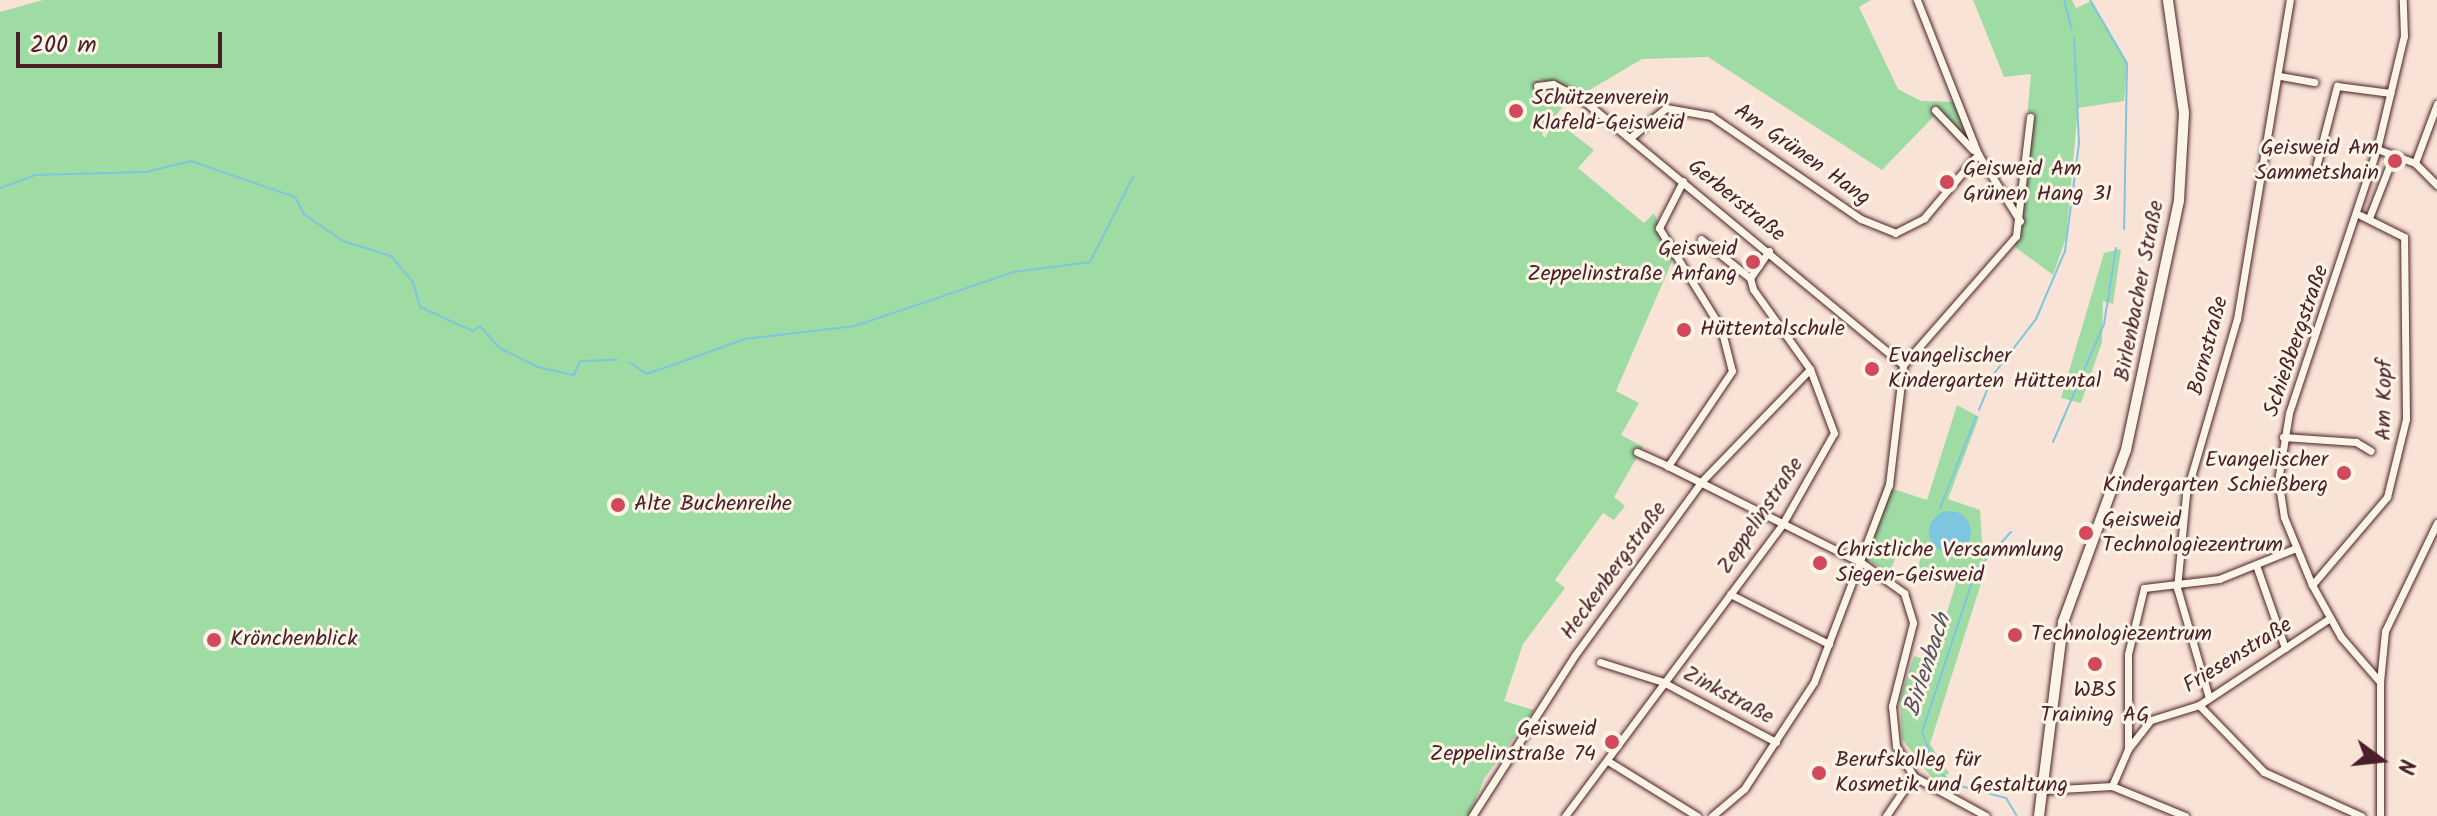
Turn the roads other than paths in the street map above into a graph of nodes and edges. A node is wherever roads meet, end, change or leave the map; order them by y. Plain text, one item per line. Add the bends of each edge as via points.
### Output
1 (1917, 0) edge
2 (2168, 0) edge
3 (2290, 0) edge
4 (2403, 0) edge
5 (2280, 76) junction
6 (2314, 82) dead end
7 (1537, 86) dead end
8 (2391, 93) junction
9 (2437, 104) edge
10 (1935, 110) dead end
11 (2030, 117) dead end
12 (1631, 137) junction
13 (2377, 149) junction
14 (1978, 154) junction
15 (2415, 163) junction
16 (2316, 167) dead end
17 (2389, 167) dead end
18 (1683, 181) junction
19 (2437, 185) edge
20 (2360, 215) junction
21 (2369, 218) junction
22 (2020, 221) junction
23 (1701, 239) dead end
24 (1769, 251) junction
25 (1750, 278) junction
26 (1903, 365) junction
27 (1810, 369) junction
28 (2283, 437) junction
29 (2371, 451) dead end
30 (1637, 452) dead end
31 (1668, 466) junction
32 (1701, 482) junction
33 (1783, 523) junction
34 (2437, 523) edge
35 (2296, 548) junction
36 (1862, 563) junction
37 (2256, 565) junction
38 (2177, 582) junction
39 (2312, 585) junction
40 (1730, 594) junction
41 (2330, 618) junction
42 (1829, 644) junction
43 (2285, 648) junction
44 (1600, 662) dead end
45 (1663, 682) junction
46 (2380, 682) junction
47 (2209, 698) junction
48 (2199, 705) junction
49 (1776, 742) junction
50 (2128, 749) junction
51 (1608, 761) junction
52 (1913, 776) junction
53 (2112, 786) junction
54 (2043, 790) junction
55 (1472, 816) edge
56 (1565, 816) edge
57 (1697, 816) edge
58 (1712, 816) edge
59 (1886, 816) edge
60 (1986, 816) edge
61 (2039, 816) edge
62 (2185, 816) edge
63 (2361, 816) edge
64 (2380, 816) edge

1 - 14 street
2 - 54 main road, Birlenbacher Straße via 2185,133 2176,214 2126,450 2063,622
3 - 5 street, Bornstraße
4 - 8 street, Schießbergstraße
5 - 6 street
5 - 38 street, Bornstraße via 2237,319 2186,494
7 - 12 street, Gerberstraße via 1573,93
8 - 13 street, Schießbergstraße
8 - 16 street via 2337,86
9 - 15 street
10 - 14 street
11 - 22 street
12 - 14 street, Am Grünen Hang via 1666,108 1711,116 1861,219 1895,233 1924,218
12 - 18 street, Gerberstraße
13 - 15 street
13 - 20 street, Schießbergstraße
14 - 22 street
15 - 19 street
17 - 21 street
18 - 24 street, Gerberstraße
18 - 31 street via 1659,228 1721,328 1732,371
20 - 21 street, Am Kopf
20 - 28 street, Schießbergstraße
21 - 39 street, Am Kopf via 2404,237 2401,458 2372,522
22 - 26 street via 2007,247
23 - 25 street, Zeppelinstraße
24 - 25 street
24 - 26 street, Gerberstraße
25 - 27 street, Zeppelinstraße
26 - 36 street via 1898,446
27 - 32 street, Heckenbergstraße
27 - 33 street, Zeppelinstraße via 1834,433
28 - 29 street via 2356,442
28 - 35 street, Schießbergstraße via 2279,499
30 - 31 street
31 - 32 street
32 - 33 street
32 - 55 street, Heckenbergstraße via 1575,655
33 - 36 street
33 - 40 street, Zeppelinstraße
34 - 46 street via 2385,631
35 - 37 street
35 - 39 street, Schießbergstraße
36 - 42 street
36 - 52 street via 1899,588 1913,614 1891,719
37 - 38 street via 2219,579
37 - 43 street
38 - 47 street, Bornstraße
38 - 50 street via 2152,584 2139,600 2128,654
39 - 41 street, Schießbergstraße
40 - 42 street
40 - 45 street, Zeppelinstraße
41 - 43 street, Friesenstraße
41 - 46 street, Schießbergstraße
42 - 49 street
43 - 47 street, Friesenstraße
44 - 45 street
45 - 49 street, Zinkstraße
45 - 51 street, Zeppelinstraße
46 - 64 street
47 - 48 street, Friesenstraße
48 - 50 street, Friesenstraße via 2151,720
48 - 63 street via 2264,772
49 - 58 street via 1744,789
50 - 53 street
51 - 56 street, Zeppelinstraße
51 - 57 street
52 - 59 street
52 - 60 street
53 - 54 street
53 - 62 street
54 - 61 main road, Birlenbacher Straße

